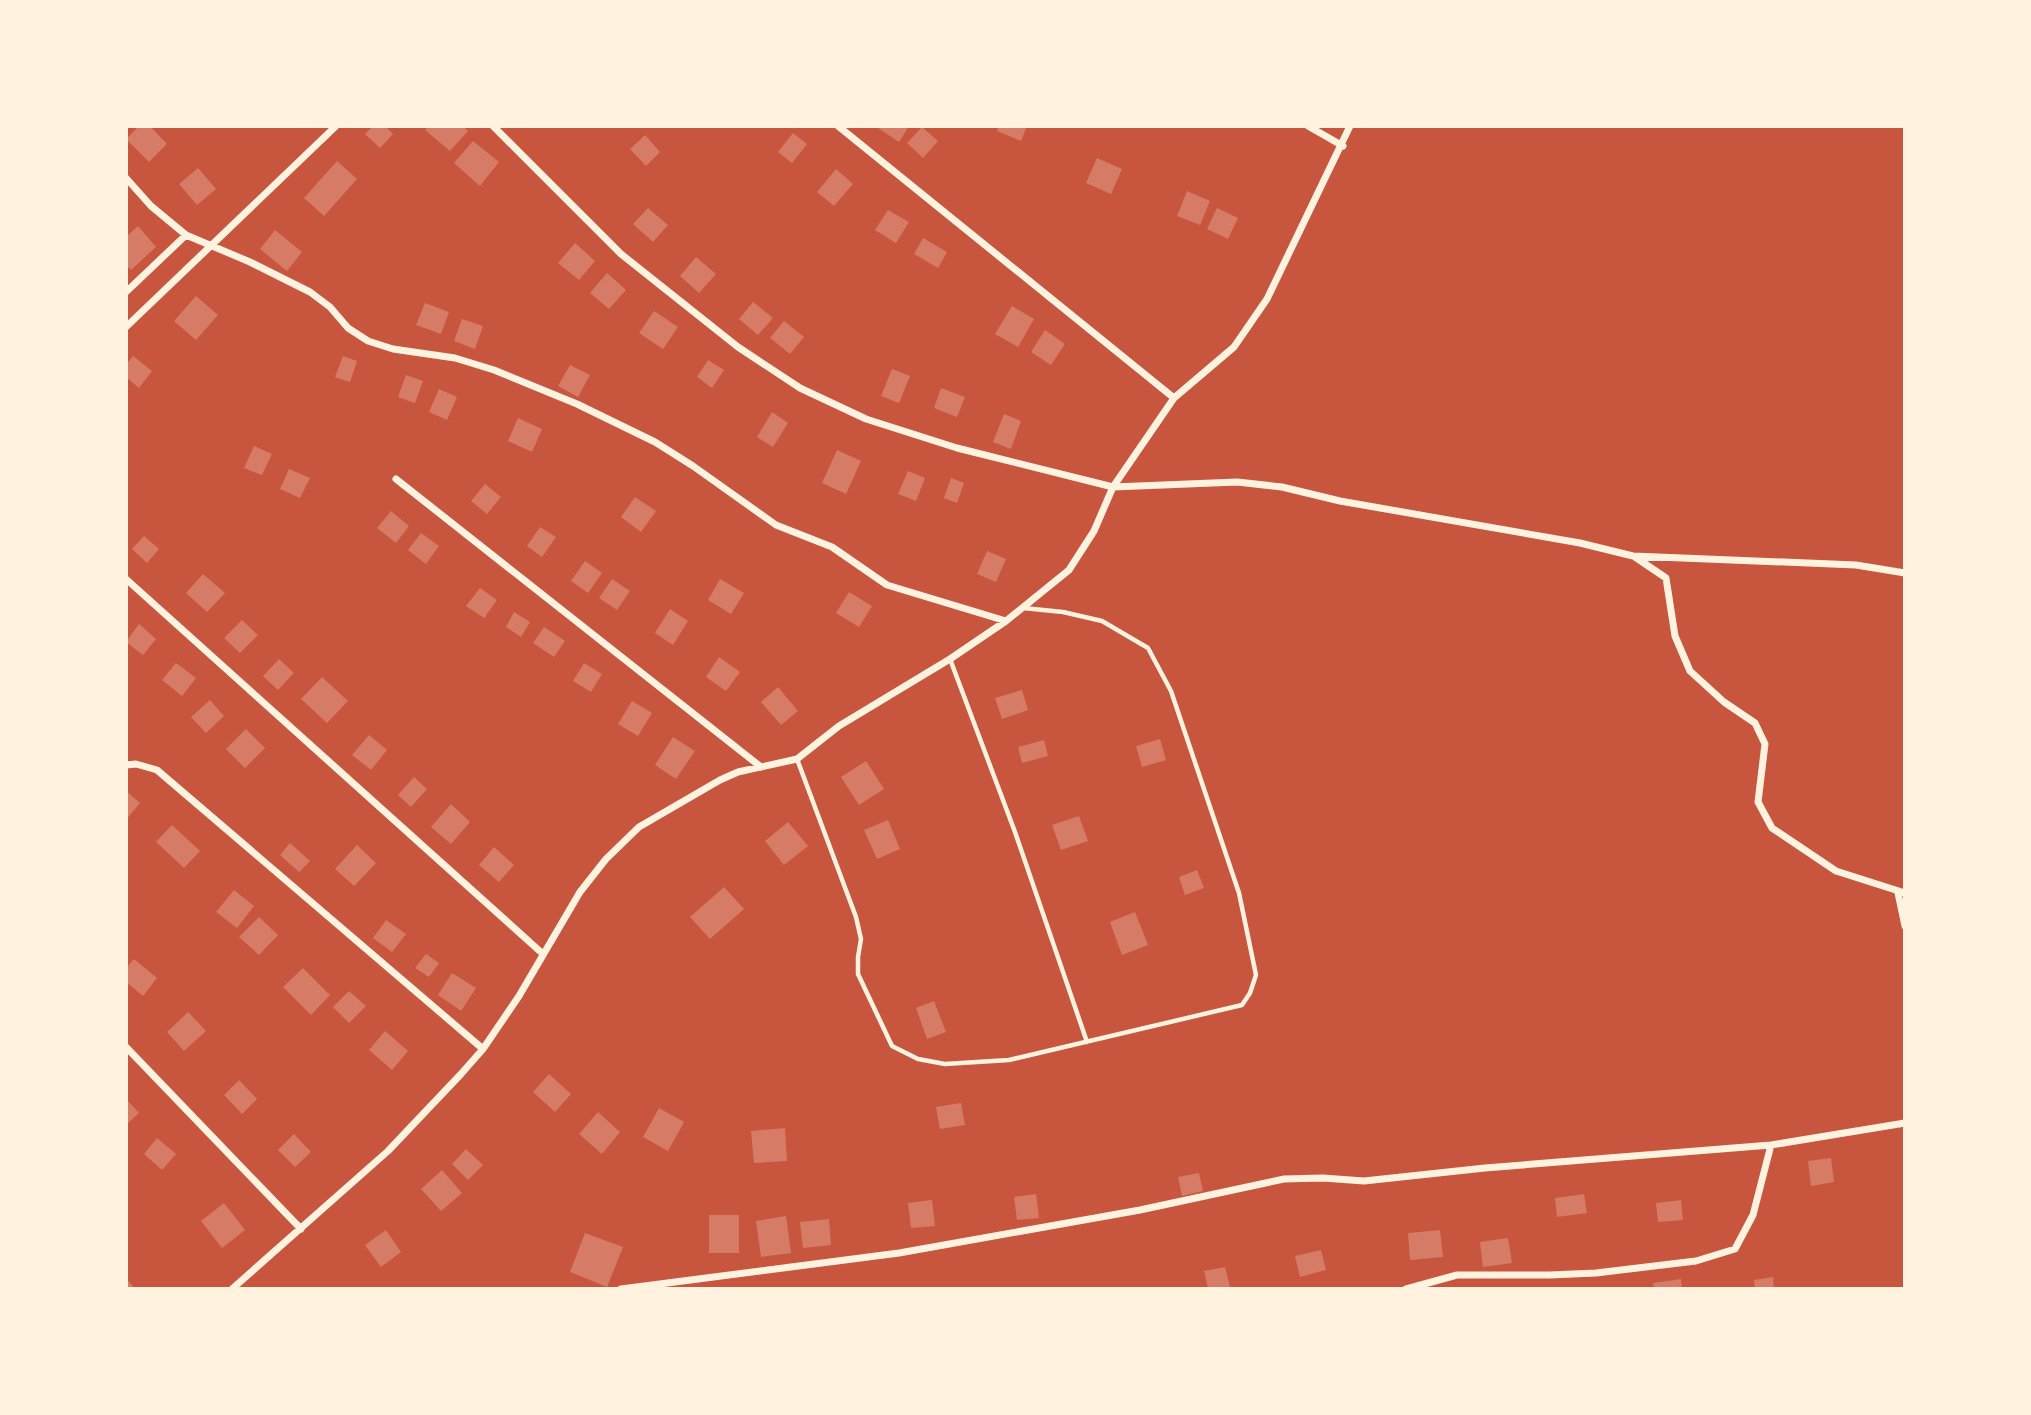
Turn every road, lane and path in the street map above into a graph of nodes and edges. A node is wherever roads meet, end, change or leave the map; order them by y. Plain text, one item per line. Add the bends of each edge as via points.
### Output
1 (336, 126) edge
2 (493, 126) edge
3 (838, 126) edge
4 (1308, 126) edge
5 (1350, 126) edge
6 (1343, 146) junction
7 (126, 178) edge
8 (186, 235) junction
9 (212, 245) junction
10 (126, 292) edge
11 (126, 327) edge
12 (1174, 398) junction
13 (396, 479) dead end
14 (1113, 487) junction
15 (1633, 556) junction
16 (1905, 573) edge
17 (126, 579) edge
18 (1022, 608) junction
19 (1006, 621) junction
20 (950, 659) junction
21 (797, 759) junction
22 (126, 765) edge
23 (761, 767) junction
24 (1901, 893) edge
25 (1905, 926) edge
26 (542, 954) junction
27 (1087, 1042) junction
28 (126, 1047) edge
29 (483, 1049) junction
30 (1905, 1123) edge
31 (1771, 1145) junction
32 (301, 1229) junction
33 (680, 1285) edge
34 (232, 1289) edge
35 (621, 1289) edge
36 (1406, 1289) edge

1 - 9 street
2 - 14 street via 621,254 738,347 800,388 866,419 957,448
3 - 12 street
4 - 6 street
5 - 6 street
6 - 12 street via 1268,299 1234,347
7 - 8 street
8 - 9 street
8 - 10 street
9 - 11 street
9 - 19 street via 310,292 368,341 455,358 578,404 654,442 776,524 832,547 887,585
12 - 14 street
13 - 23 street
14 - 15 street via 1237,482 1282,487
14 - 18 street via 1094,531 1069,570
15 - 16 street via 1856,565
15 - 24 street via 1666,578 1675,636 1690,671 1755,723 1765,744 1758,802 1772,828 1836,872
17 - 26 street
18 - 19 street
18 - 27 lane via 1102,621 1148,648 1171,691 1239,893 1256,975 1241,1005
19 - 20 street
20 - 21 street via 839,726
20 - 27 lane
21 - 23 street
21 - 27 lane via 856,917 861,939 859,974 892,1046 918,1059 944,1064 1009,1060
22 - 29 street via 157,770
23 - 26 street via 720,780 639,828 580,892
24 - 25 street
26 - 29 street
28 - 32 street
29 - 32 street via 388,1151
30 - 31 street
31 - 33 street via 1364,1181 1284,1179 899,1253
31 - 36 street via 1753,1215 1735,1249 1696,1261 1596,1273 1457,1275
32 - 34 street
33 - 35 street

